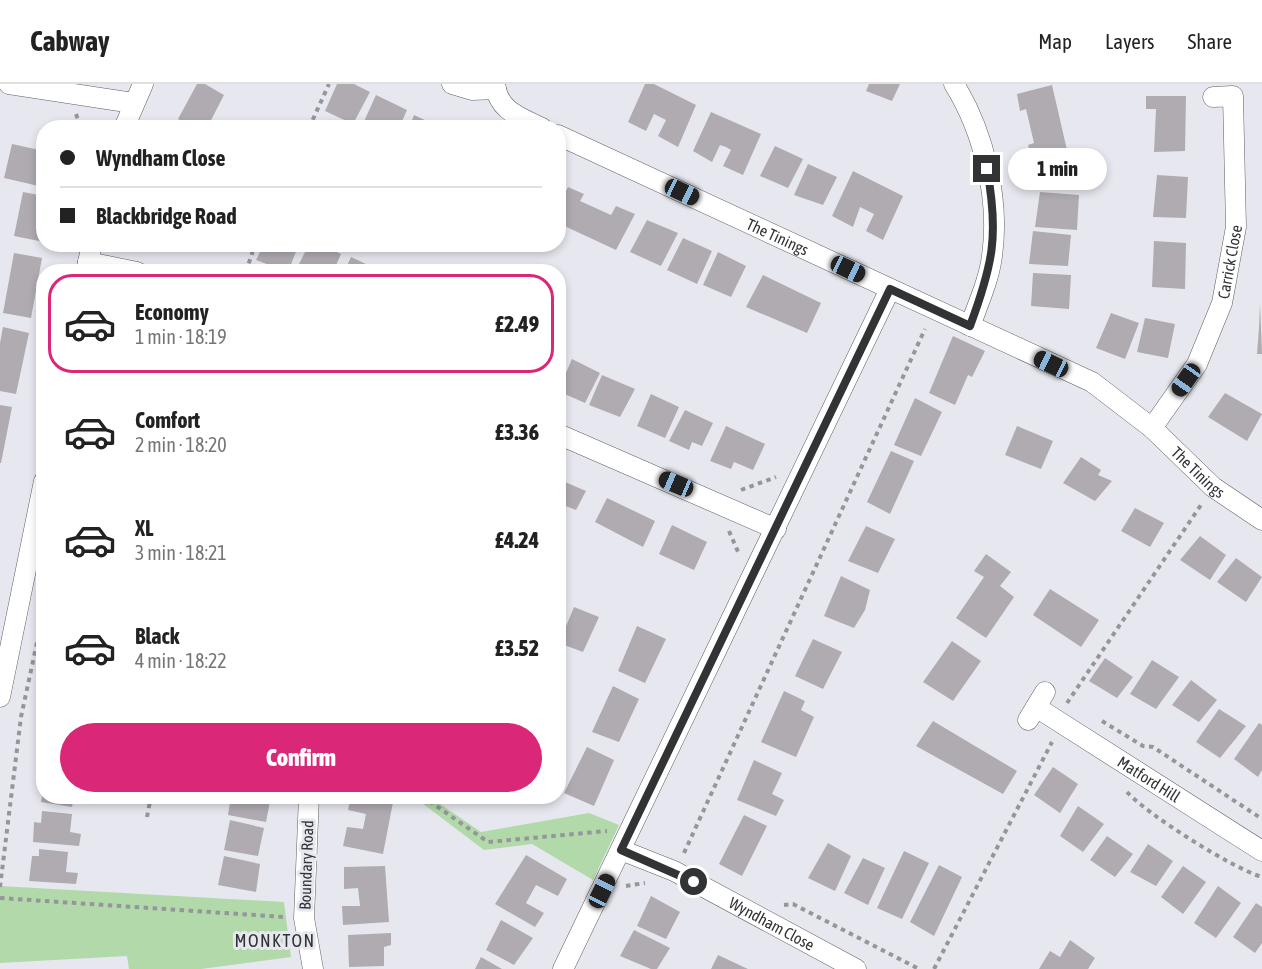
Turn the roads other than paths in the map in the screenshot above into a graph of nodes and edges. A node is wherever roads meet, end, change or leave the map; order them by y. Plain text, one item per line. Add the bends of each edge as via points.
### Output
1 (9, 84) edge
2 (143, 84) edge
3 (452, 84) edge
4 (954, 84) edge
5 (495, 87) edge
6 (1232, 96) dead end
7 (133, 103) junction
8 (127, 120) edge
9 (526, 120) edge
10 (566, 139) edge
11 (88, 259) edge
12 (107, 264) edge
13 (890, 289) junction
14 (970, 326) junction
15 (1152, 428) junction
16 (566, 437) edge
17 (36, 520) edge
18 (1262, 520) edge
19 (776, 529) junction
20 (0, 697) edge
21 (1036, 706) dead end
22 (309, 804) edge
23 (621, 850) junction
24 (1262, 851) edge
25 (313, 969) edge
26 (563, 969) edge
27 (856, 969) edge

1 - 7 street
2 - 7 street
3 - 5 street via 472,90
4 - 14 street via 979,138 992,199 992,257
5 - 9 street via 501,105
6 - 15 street, Carrick Close via 1236,227 1222,303 1197,363
7 - 8 street
10 - 13 street, The Tinings
11 - 12 street
13 - 14 street, The Tinings
13 - 19 street
14 - 15 street, The Tinings via 1092,382
15 - 18 street, The Tinings via 1213,487
16 - 19 street
17 - 20 street
19 - 23 street
21 - 24 street, Matford Hill
22 - 25 street, Boundary Road via 304,918
23 - 26 street
23 - 27 street, Wyndham Close via 674,871

